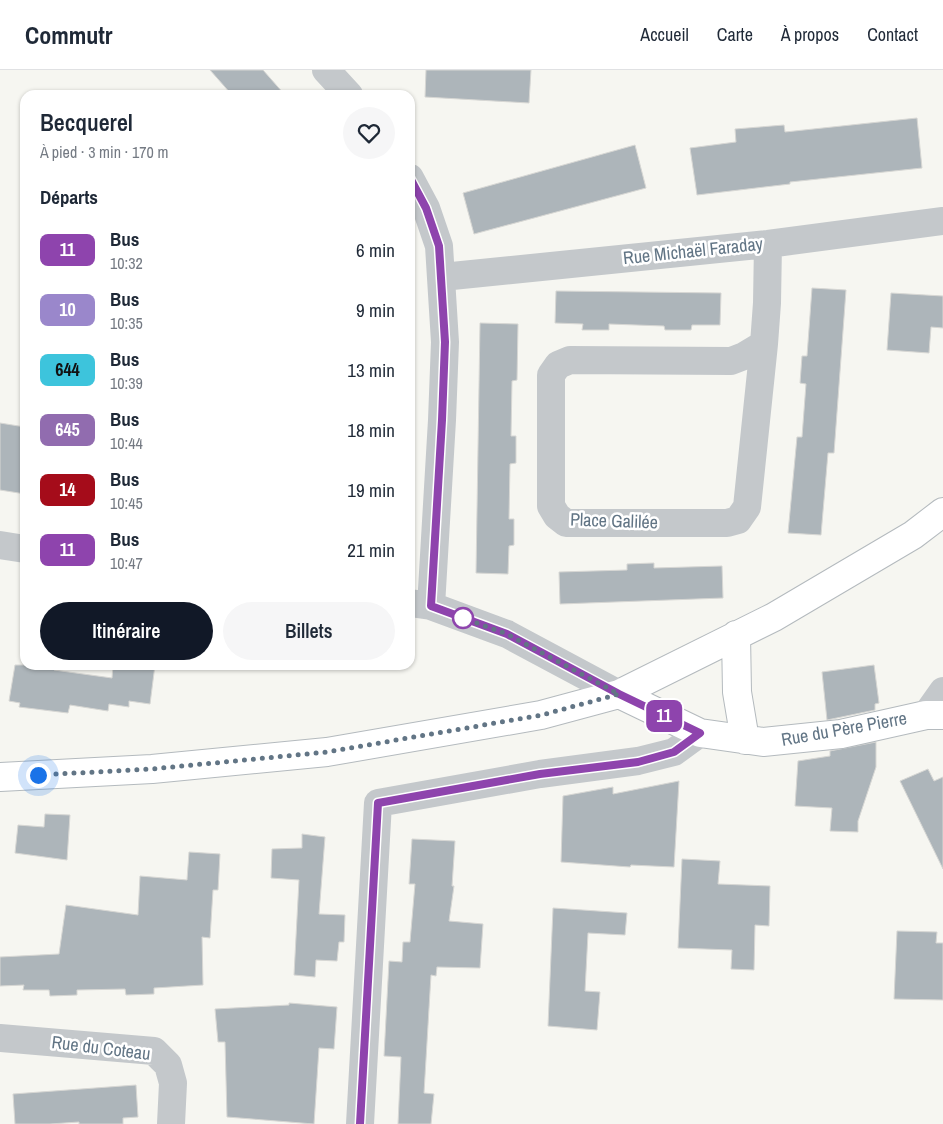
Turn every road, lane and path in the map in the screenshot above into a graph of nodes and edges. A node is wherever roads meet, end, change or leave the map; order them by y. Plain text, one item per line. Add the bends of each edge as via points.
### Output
1 (326, 70) edge
2 (344, 90) edge
3 (415, 187) edge
4 (943, 221) edge
5 (768, 244) junction
6 (442, 276) junction
7 (764, 344) junction
8 (943, 512) edge
9 (0, 545) edge
10 (20, 548) edge
11 (420, 604) edge
12 (736, 635) junction
13 (943, 691) edge
14 (619, 694) junction
15 (935, 715) edge
16 (700, 733) junction
17 (745, 740) junction
18 (0, 777) edge
19 (0, 1038) edge
20 (172, 1124) edge
21 (360, 1124) edge

1 - 2 street
3 - 6 street via 439,246
4 - 5 street, Rue Michaël Faraday
5 - 6 street, Rue Michaël Faraday
5 - 7 street, Place Galilée
6 - 11 street via 445,342 442,420
7 - 7 street, Place Galilée via 731,361 570,360 558,365 550,375 551,506 556,516 566,523 727,523 738,520 747,507
8 - 12 street via 912,535 774,617
9 - 10 street
11 - 14 street via 507,634
12 - 14 street
12 - 17 street via 737,692
13 - 15 street
14 - 16 street, Rue du Père Pierre
14 - 18 street via 542,715 327,752 152,769
15 - 17 street, Rue du Père Pierre via 841,734 763,742
16 - 17 street, Rue du Père Pierre
16 - 21 street via 674,752 638,762 540,774 378,803
19 - 20 street, Rue du Coteau via 154,1051 168,1065 173,1083

